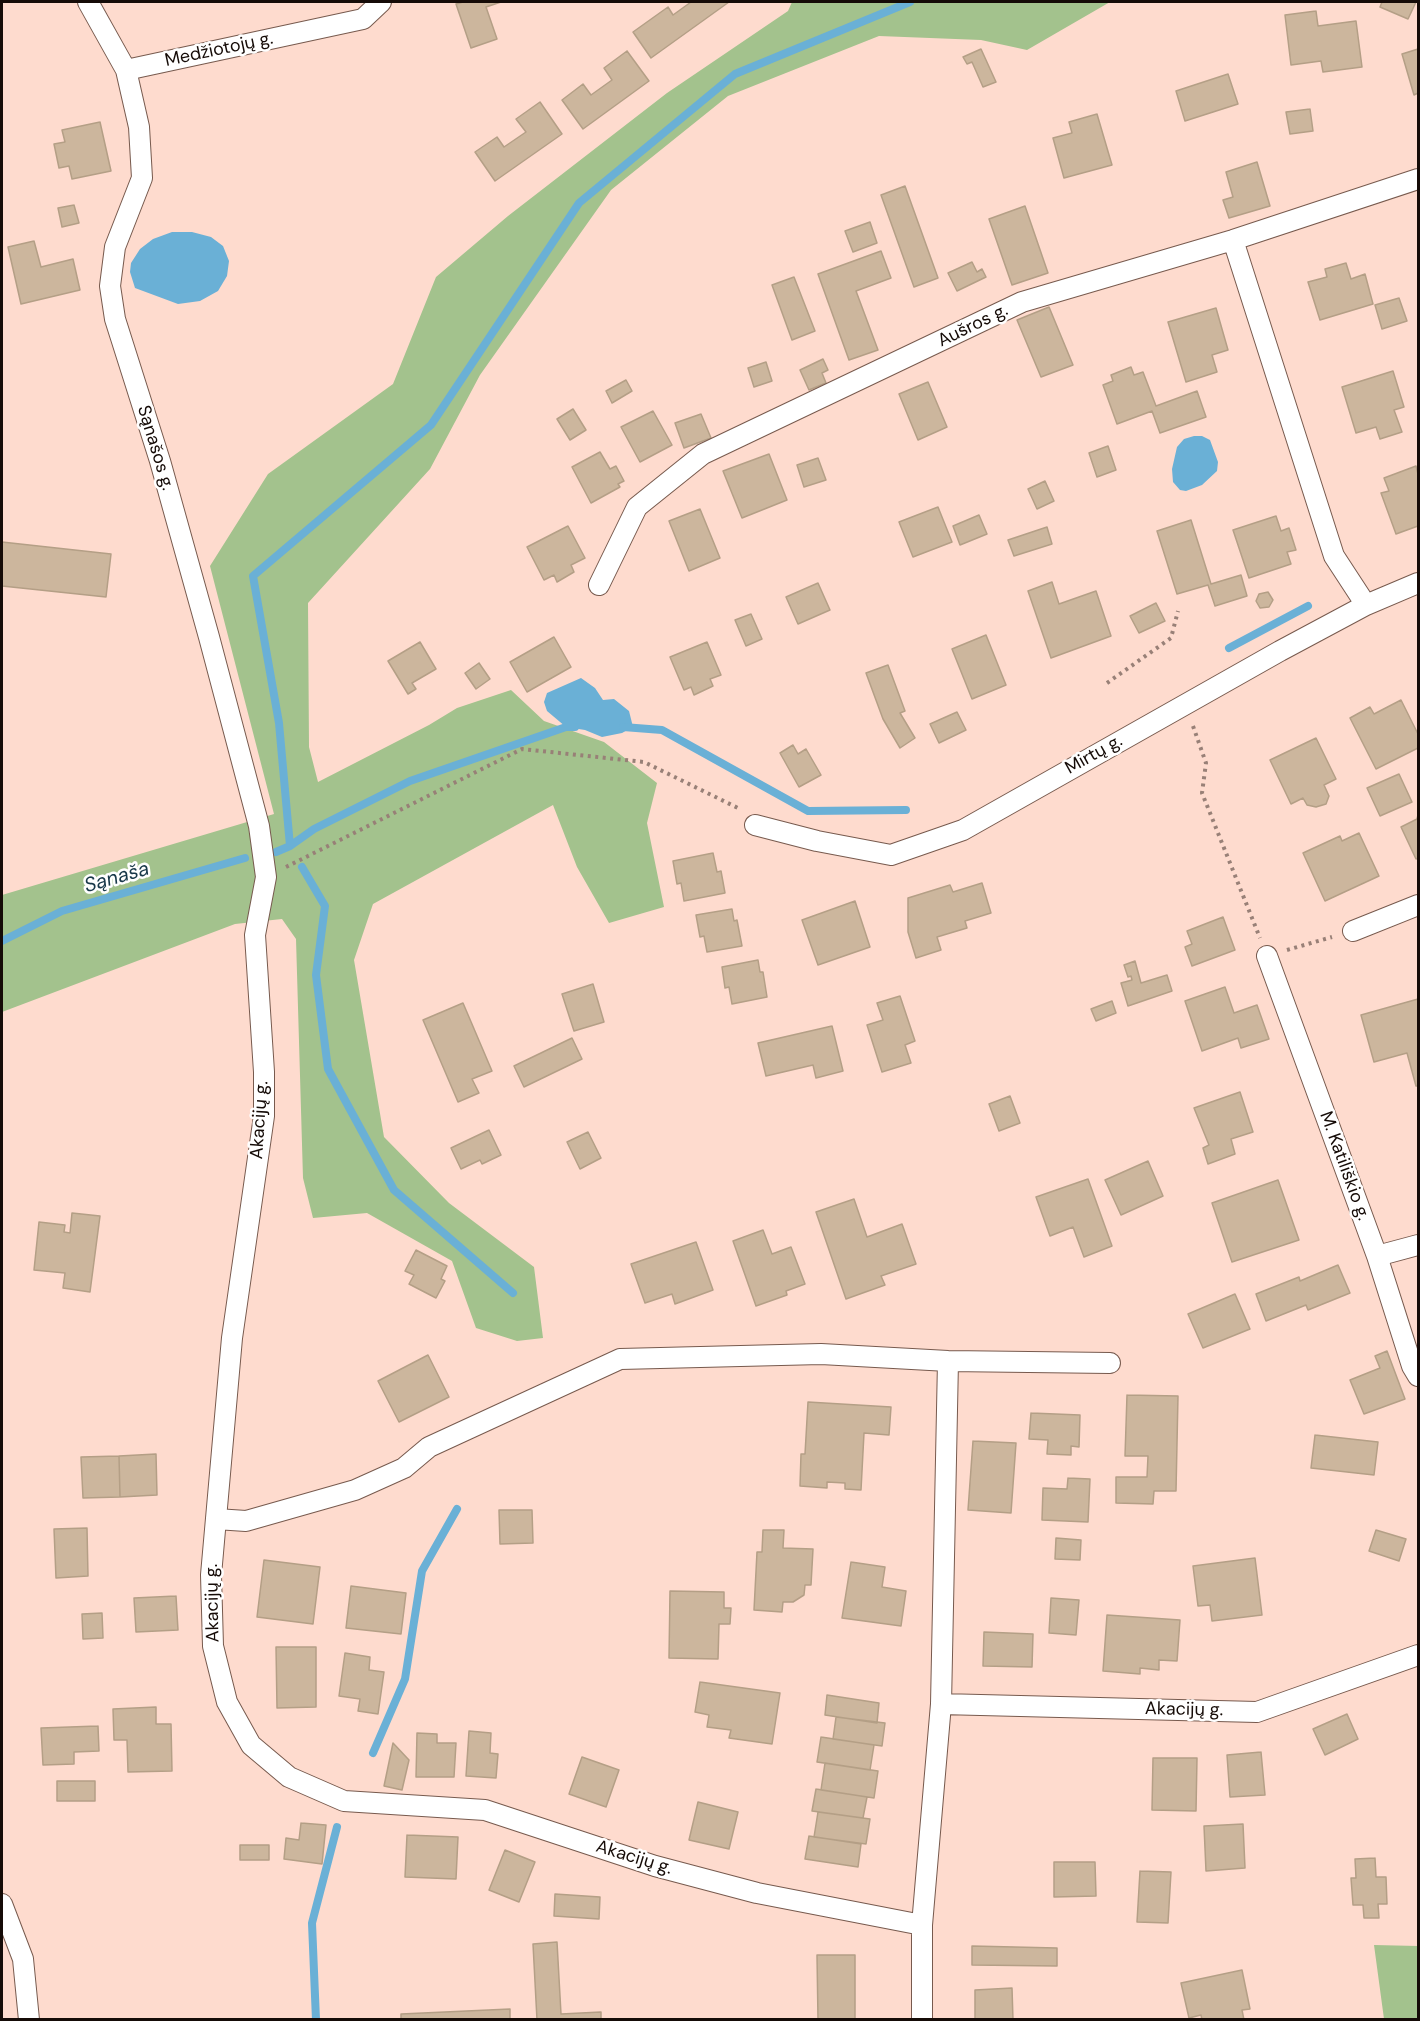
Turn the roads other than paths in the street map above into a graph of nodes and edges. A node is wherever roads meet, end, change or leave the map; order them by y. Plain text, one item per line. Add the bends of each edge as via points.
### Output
1 (88, 2) edge
2 (381, 2) edge
3 (126, 70) junction
4 (1419, 179) edge
5 (1233, 240) junction
6 (1419, 583) edge
7 (599, 585) dead end
8 (1366, 605) junction
9 (755, 825) road end
10 (259, 826) joint
11 (1419, 905) edge
12 (1353, 931) road end
13 (1267, 956) road end
14 (1419, 1245) edge
15 (1377, 1256) junction
16 (948, 1361) junction
17 (1110, 1363) dead end
18 (1419, 1376) edge
19 (216, 1520) junction
20 (1419, 1655) edge
21 (941, 1704) junction
22 (2, 1904) edge
23 (922, 1925) junction
24 (29, 2019) edge
25 (922, 2019) edge

1 - 3 street
2 - 3 street, Medžiotojų g. via 363,19
3 - 10 street, Sąnašos g. via 139,127 142,178 115,247 110,286 115,319 160,462
4 - 5 street, Aušros g.
5 - 7 street, Aušros g. via 1022,302 703,454 637,507
5 - 8 street via 1334,556
6 - 8 street, Mirtų g.
8 - 9 street, Mirtų g. via 963,830 891,855
10 - 19 street, Akacijų g. via 266,877 255,935 264,1116 232,1338
11 - 12 street
13 - 15 street, M. Katiliškio g.
14 - 15 street
15 - 18 street, M. Katiliškio g. via 1412,1366
16 - 17 street
16 - 19 street via 821,1354 620,1359 429,1447 404,1468 355,1490 246,1521
16 - 21 street
19 - 23 street, Akacijų g. via 211,1575 213,1646 227,1702 251,1745 289,1778 344,1801 485,1810 655,1866 756,1893
20 - 21 street, Akacijų g. via 1257,1712
21 - 23 street
22 - 24 street via 23,1959
23 - 25 street

